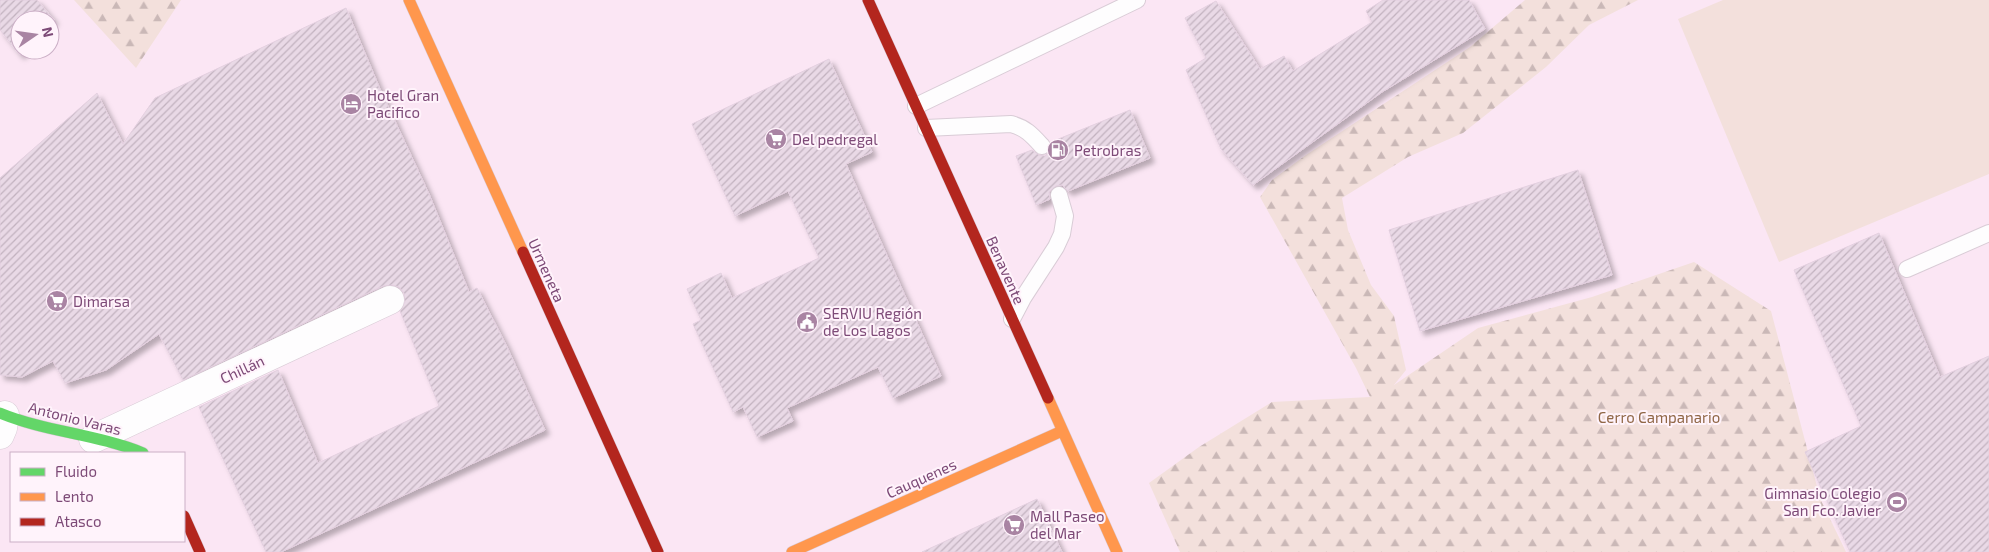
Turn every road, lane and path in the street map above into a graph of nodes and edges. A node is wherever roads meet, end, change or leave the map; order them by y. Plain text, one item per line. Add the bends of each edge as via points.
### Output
1 (409, 0) edge
2 (868, 0) edge
3 (1136, 0) edge
4 (916, 106) junction
5 (926, 128) junction
6 (1042, 146) dead end
7 (1059, 195) dead end
8 (1989, 233) edge
9 (1907, 269) dead end
10 (390, 300) dead end
11 (1012, 319) junction
12 (2, 421) edge
13 (1062, 430) junction
14 (94, 439) junction
15 (141, 452) edge
16 (185, 518) edge
17 (200, 552) edge
18 (658, 552) edge
19 (792, 552) edge
20 (1117, 552) edge

1 - 18 main road, Urmeneta
2 - 4 main road, Benavente
3 - 4 lane
4 - 5 main road, Benavente
5 - 6 lane via 1011,124 1032,134
5 - 11 main road, Benavente
7 - 11 lane via 1065,216 1062,234
8 - 9 lane
10 - 14 street, Chillán
11 - 13 main road, Benavente
12 - 14 main road, Antonio Varas
13 - 19 main road, Cauquenes
13 - 20 main road, Benavente
14 - 15 main road, Antonio Varas
16 - 17 main road

